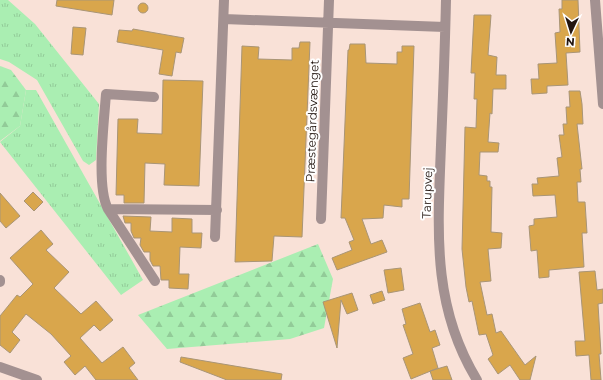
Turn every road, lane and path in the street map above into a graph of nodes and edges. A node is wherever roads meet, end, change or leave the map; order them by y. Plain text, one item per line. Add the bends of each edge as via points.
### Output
1 (224, 0) edge
2 (329, 0) edge
3 (446, 0) edge
4 (595, 0) edge
5 (224, 19) junction
6 (328, 23) junction
7 (445, 27) junction
8 (154, 97) dead end
9 (603, 104) edge
10 (108, 209) junction
11 (217, 210) junction
12 (321, 219) dead end
13 (215, 237) dead end
14 (155, 281) dead end
15 (0, 367) edge
16 (37, 380) edge
17 (476, 380) edge

1 - 5 street
2 - 6 street, Præstegårdsvænget
3 - 7 street, Tarupvej
4 - 9 street
5 - 6 street
5 - 11 street
6 - 7 street
6 - 12 street, Præstegårdsvænget
7 - 17 street, Tarupvej via 438,218 440,266 452,329
8 - 10 street via 106,94 102,182 103,200
10 - 11 street
10 - 14 street
11 - 13 street
15 - 16 street

